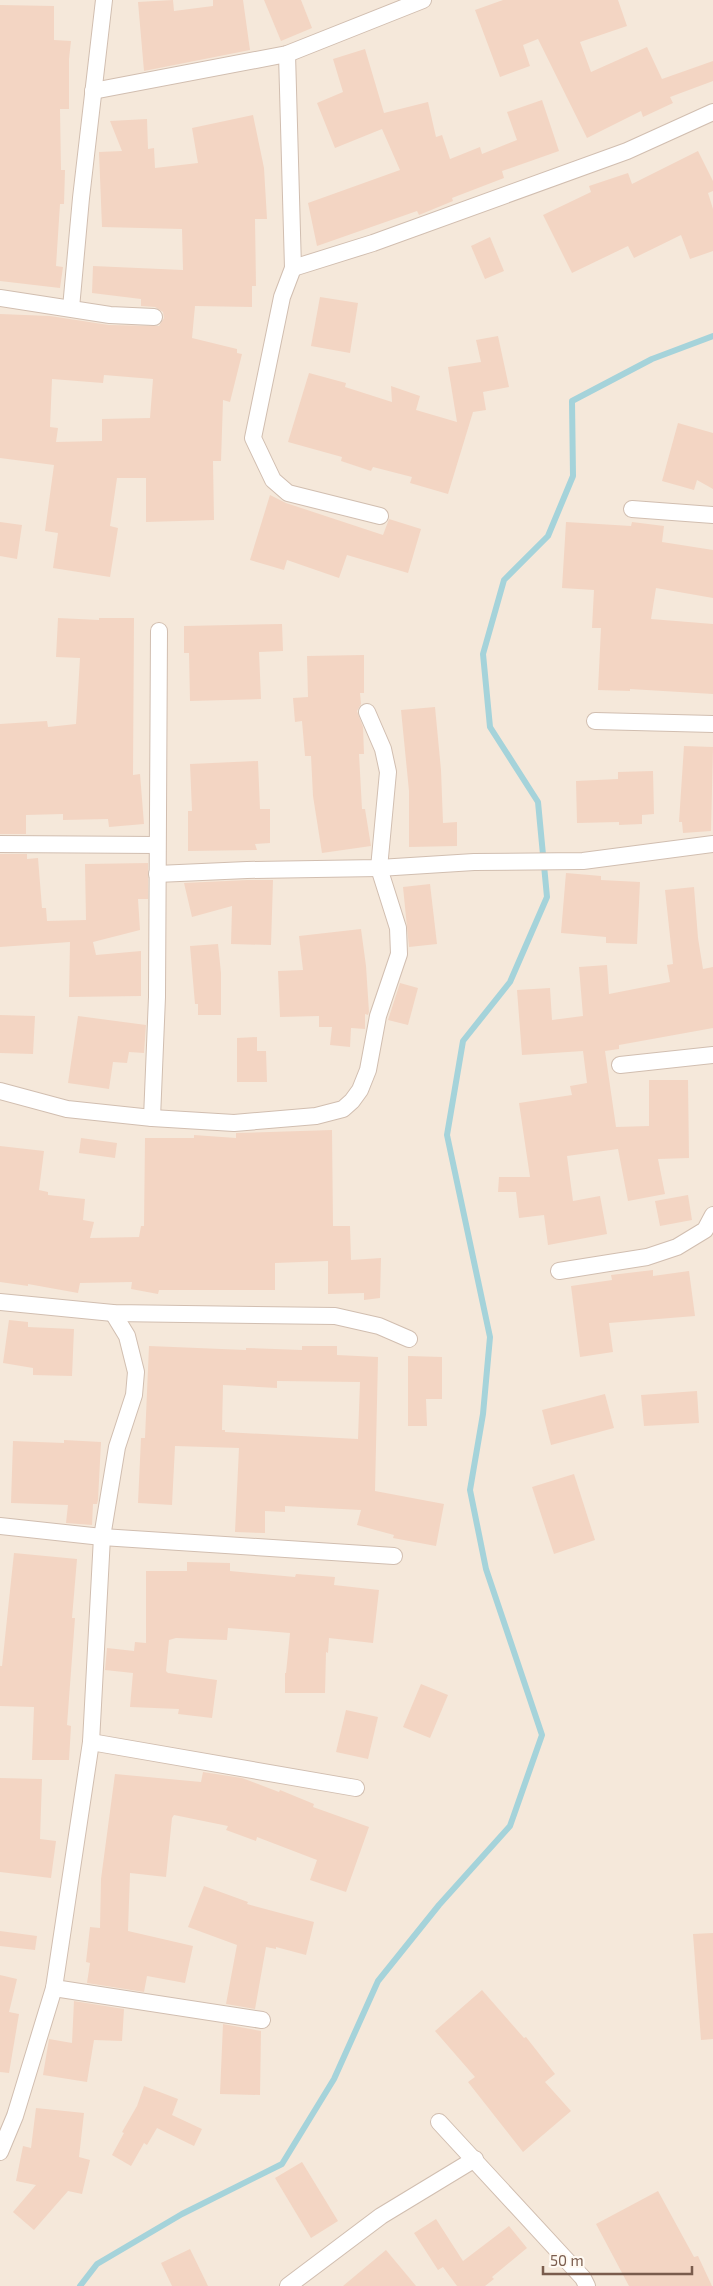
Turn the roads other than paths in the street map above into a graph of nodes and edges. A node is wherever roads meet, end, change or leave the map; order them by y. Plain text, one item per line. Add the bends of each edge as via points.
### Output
1 (104, 0) edge
2 (422, 0) edge
3 (286, 54) junction
4 (93, 91) junction
5 (713, 112) edge
6 (293, 268) junction
7 (0, 298) edge
8 (71, 308) junction
9 (154, 317) dead end
10 (632, 509) dead end
11 (713, 515) edge
12 (380, 516) dead end
13 (159, 631) dead end
14 (367, 712) dead end
15 (596, 721) dead end
16 (713, 724) edge
17 (0, 844) edge
18 (713, 844) edge
19 (157, 845) junction
20 (380, 868) junction
21 (157, 874) junction
22 (713, 1055) edge
23 (620, 1065) dead end
24 (0, 1091) edge
25 (152, 1118) junction
26 (713, 1215) edge
27 (559, 1271) dead end
28 (0, 1302) edge
29 (113, 1313) junction
30 (408, 1339) dead end
31 (0, 1526) edge
32 (102, 1537) junction
33 (394, 1556) dead end
34 (91, 1742) junction
35 (356, 1788) dead end
36 (54, 1988) junction
37 (262, 2020) dead end
38 (439, 2122) dead end
39 (0, 2152) edge
40 (475, 2159) junction
41 (288, 2286) edge
42 (587, 2286) edge

1 - 4 street
2 - 3 street
3 - 4 street
3 - 6 street
4 - 8 street
5 - 6 street via 627,151 373,243
6 - 12 street via 282,297 253,438 273,480 288,493
7 - 8 street
8 - 9 street via 110,315
10 - 11 street
13 - 19 street
14 - 20 street via 383,749 388,772
15 - 16 street
17 - 19 street
18 - 20 street via 583,861 474,862
19 - 21 street
20 - 21 street
20 - 25 street via 398,928 399,954 378,1016 368,1070 352,1101 333,1113 260,1122
21 - 25 street via 157,997
22 - 23 street
24 - 25 street via 68,1109
26 - 27 street via 705,1230 677,1247 647,1257
28 - 29 street
29 - 30 street via 334,1316 379,1326
29 - 32 street via 127,1336 136,1372 134,1395 117,1447
31 - 32 street
32 - 33 street
32 - 34 street
34 - 35 street
34 - 36 street
36 - 37 street
36 - 39 street via 15,2116
38 - 40 street
40 - 41 street via 381,2216
40 - 42 street

